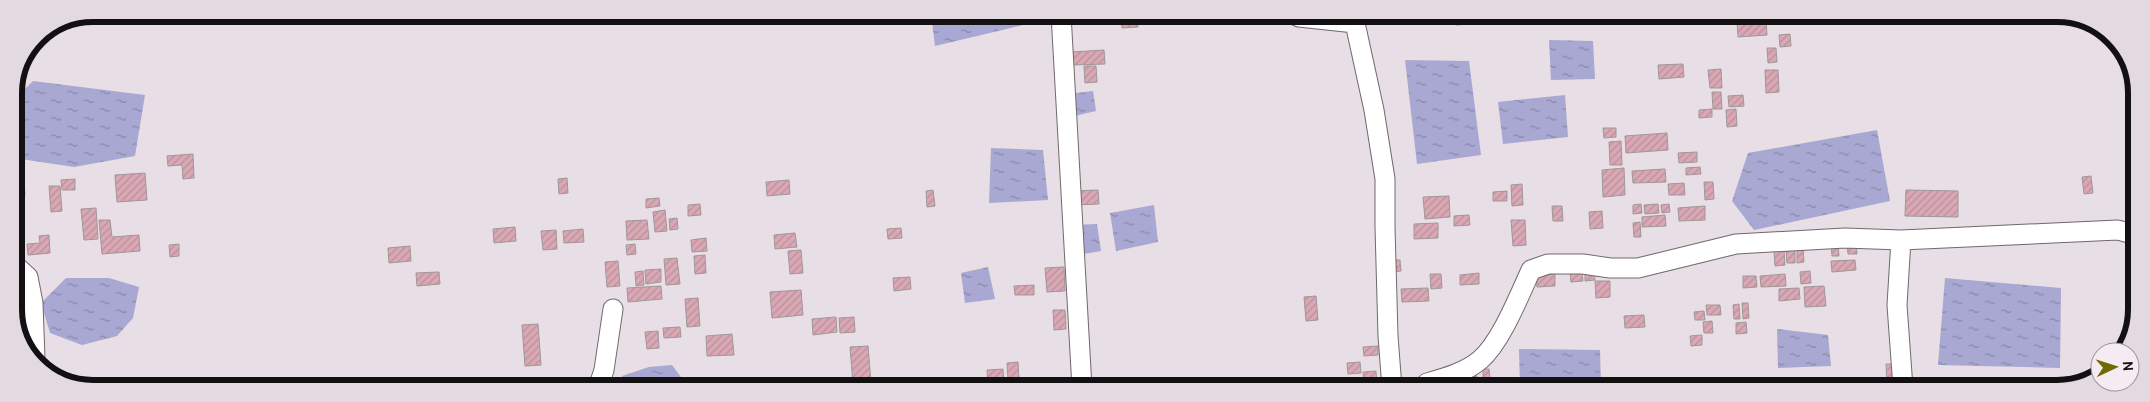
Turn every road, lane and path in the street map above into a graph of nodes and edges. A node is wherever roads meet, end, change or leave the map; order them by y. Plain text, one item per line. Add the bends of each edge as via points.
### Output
1 (1061, 22) edge
2 (1346, 22) edge
3 (2128, 233) edge
4 (1901, 240) junction
5 (23, 272) edge
6 (613, 309) dead end
7 (34, 348) edge
8 (601, 380) edge
9 (1082, 380) edge
10 (1391, 380) edge
11 (1437, 380) edge
12 (1902, 380) edge

1 - 9 street
2 - 10 street via 1355,23 1385,179
3 - 4 street via 2118,230
4 - 11 street via 1845,238 1736,244 1638,268 1548,264 1530,270 1496,340 1480,360
4 - 12 street via 1897,306
5 - 7 street via 28,277 32,303
6 - 8 street

